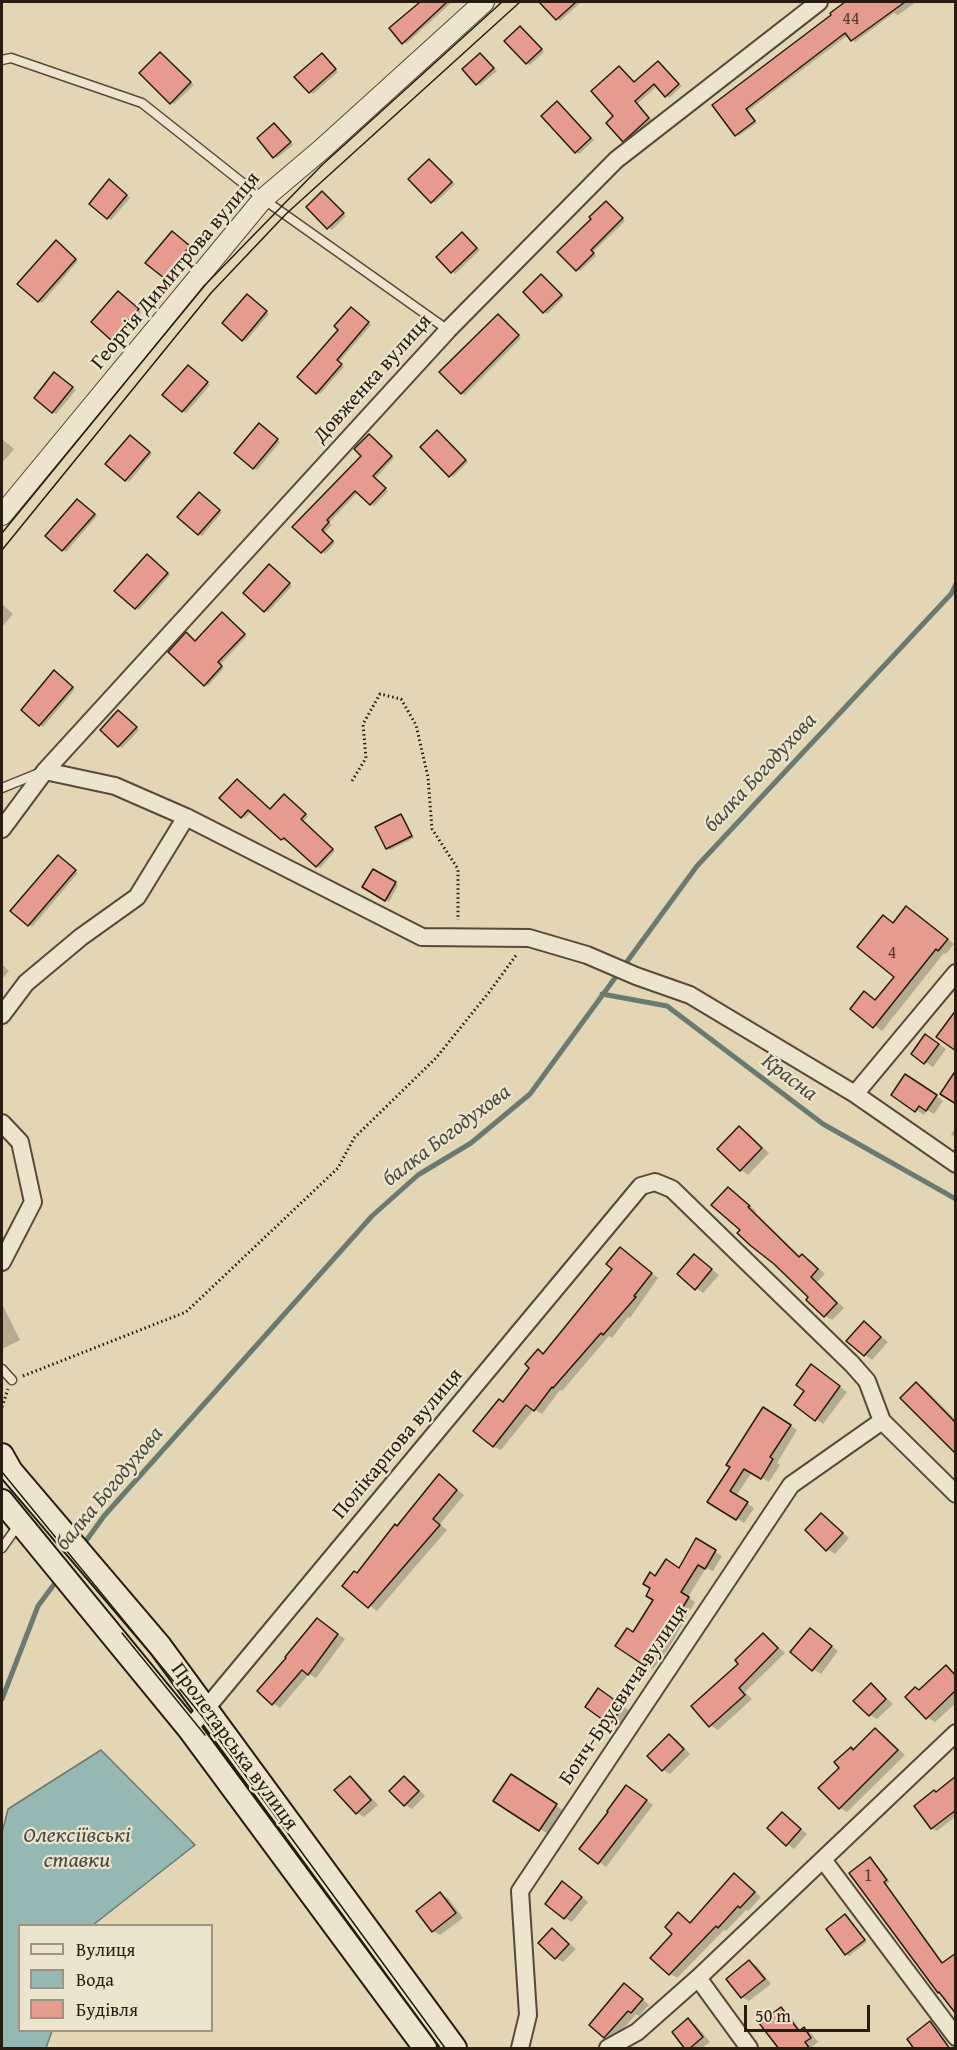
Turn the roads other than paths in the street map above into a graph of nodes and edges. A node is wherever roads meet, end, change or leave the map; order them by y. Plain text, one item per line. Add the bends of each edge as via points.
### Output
1 (484, 2) edge
2 (819, 2) edge
3 (2, 60) edge
4 (263, 199) junction
5 (448, 330) junction
6 (2, 515) edge
7 (45, 771) junction
8 (2, 789) edge
9 (186, 817) junction
10 (2, 830) edge
11 (956, 973) edge
12 (2, 1015) edge
13 (855, 1094) junction
14 (2, 1123) edge
15 (956, 1164) edge
16 (2, 1262) edge
17 (2, 1369) edge
18 (12, 1380) road end
19 (882, 1421) junction
20 (2, 1455) edge
21 (956, 1494) edge
22 (2, 1501) edge
23 (20, 1523) junction
24 (2, 1548) edge
25 (208, 1709) junction
26 (189, 1729) junction
27 (956, 1733) edge
28 (824, 1861) junction
29 (698, 1978) junction
30 (956, 2037) edge
31 (425, 2049) edge
32 (455, 2049) edge
33 (520, 2049) edge
34 (608, 2049) edge
35 (749, 2049) edge

1 - 4 street, Георгія Димитрова вулиця
2 - 5 street, Довженка вулиця via 616,160
3 - 4 lane via 11,58 142,103
4 - 5 lane
4 - 6 street, Георгія Димитрова вулиця
5 - 7 street, Довженка вулиця
7 - 8 lane
7 - 9 street via 115,786
7 - 10 street, Довженка вулиця
9 - 12 street via 137,897 26,983
9 - 13 street via 422,937 529,938 690,995
11 - 13 street
13 - 15 street
14 - 16 street via 20,1142 33,1202
17 - 18 lane
19 - 21 street
19 - 25 street, Полікарпова вулиця via 867,1381 852,1364 672,1189 655,1182 641,1186
19 - 33 street, Бонч-Бруєвича вулиця via 791,1485 520,1891 528,2015
20 - 25 main road, Пролетарська вулиця via 11,1471
22 - 23 main road, Пролетарська вулиця
23 - 24 lane
23 - 26 main road, Пролетарська вулиця
25 - 26 street, Полікарпова вулиця
25 - 32 main road, Пролетарська вулиця
26 - 31 main road, Пролетарська вулиця
27 - 28 street
28 - 29 street
28 - 30 street
29 - 34 street via 637,2032
29 - 35 street

